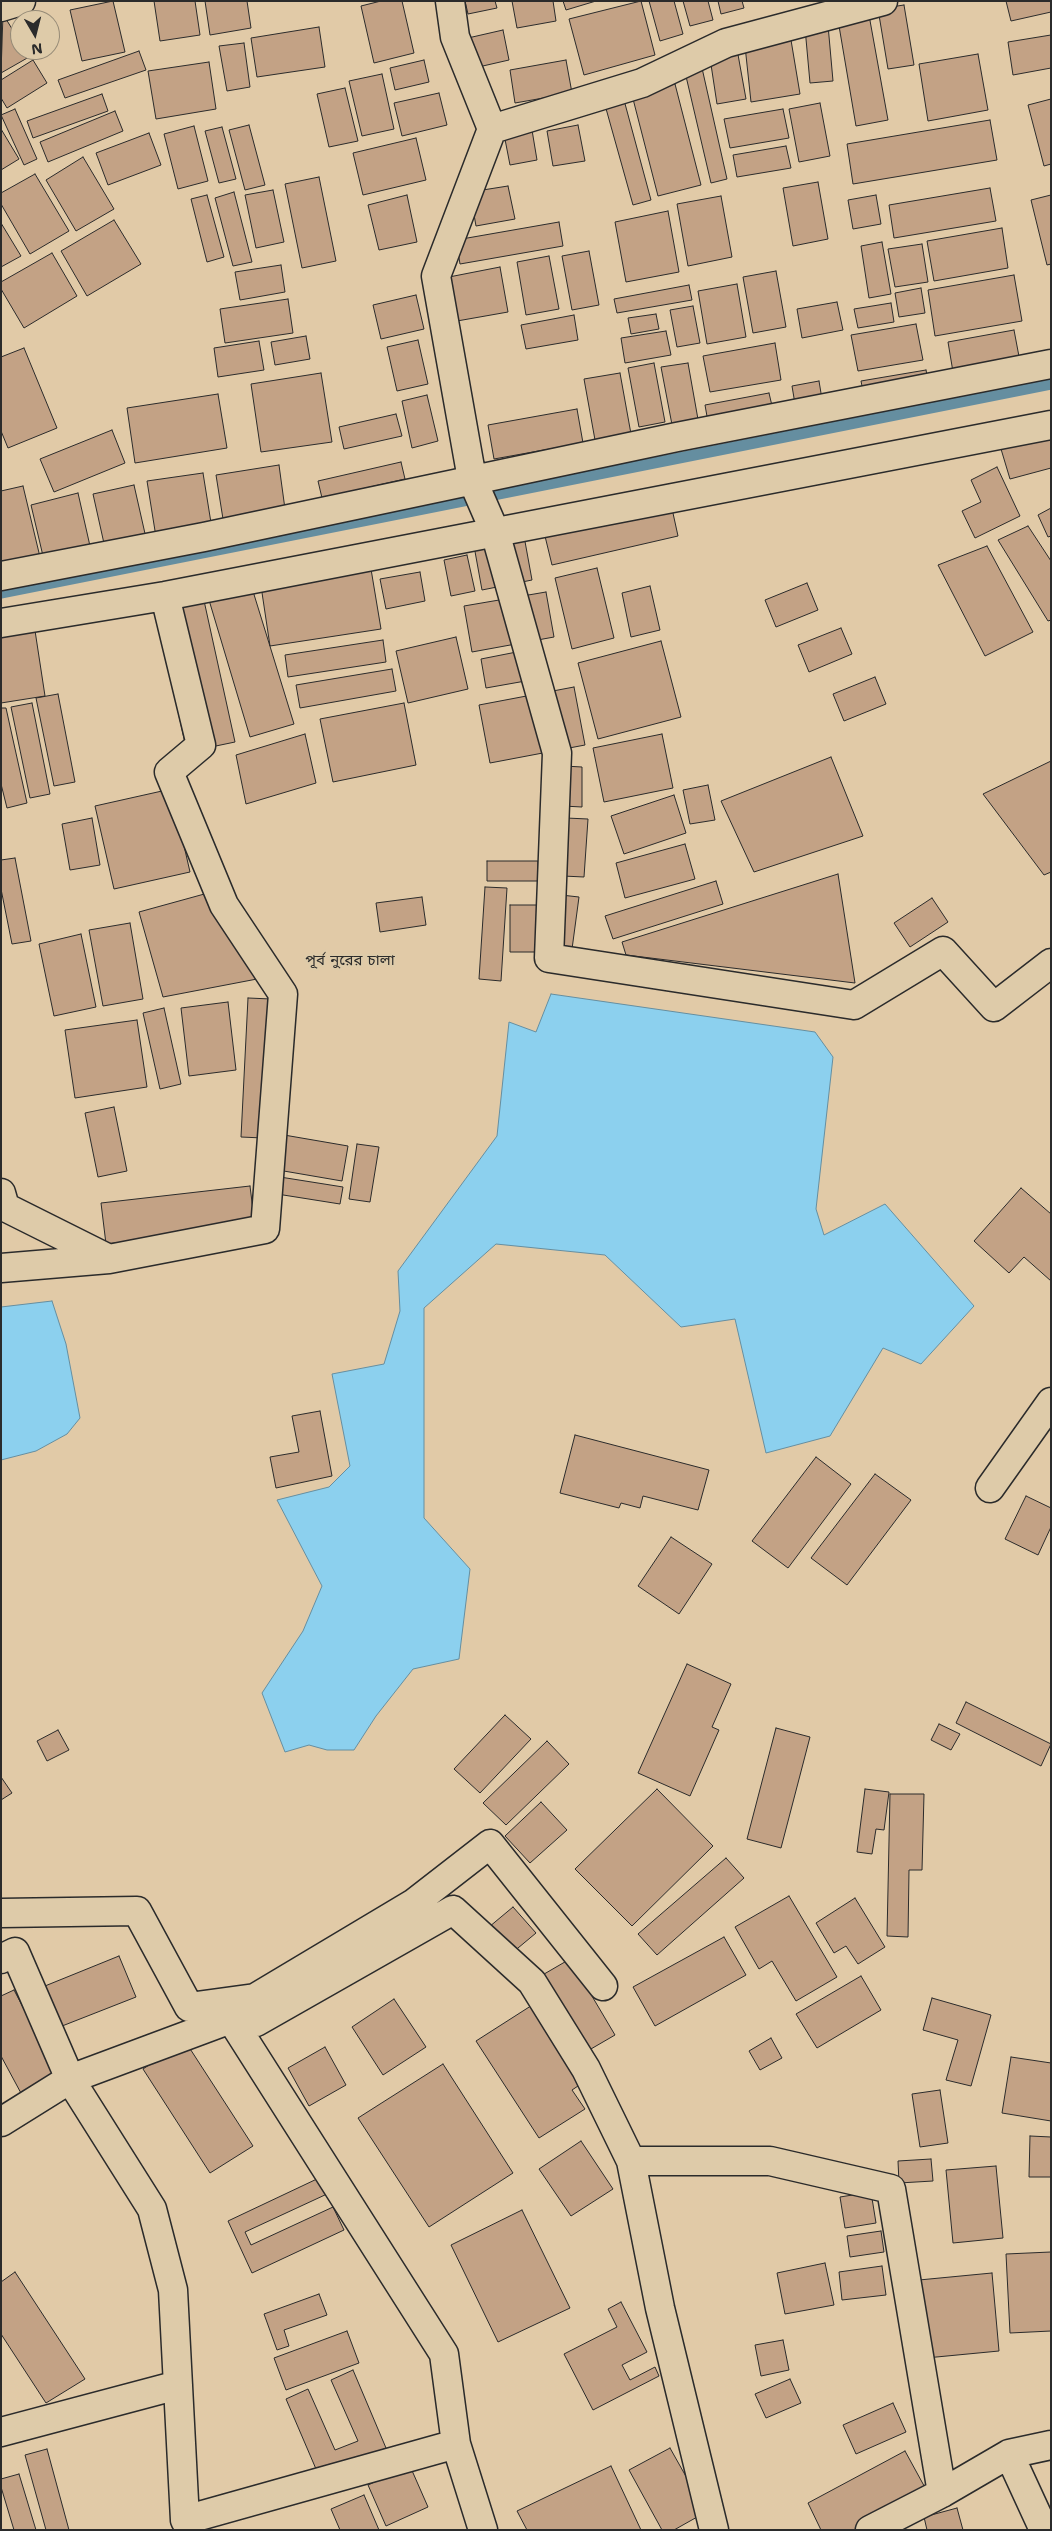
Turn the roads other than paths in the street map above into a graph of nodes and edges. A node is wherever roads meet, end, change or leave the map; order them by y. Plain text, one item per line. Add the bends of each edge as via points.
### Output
1 (21, 1) edge
2 (450, 1) edge
3 (883, 1) edge
4 (1, 7) edge
5 (492, 128) junction
6 (1051, 364) edge
7 (1051, 425) edge
8 (472, 479) junction
9 (495, 532) junction
10 (1, 576) edge
11 (165, 596) junction
12 (1, 623) edge
13 (1051, 963) edge
14 (1, 1193) edge
15 (109, 1258) junction
16 (1, 1268) edge
17 (1051, 1402) edge
18 (990, 1488) dead end
19 (1, 1913) edge
20 (1, 1928) edge
21 (8, 1955) edge
22 (603, 1986) dead end
23 (231, 2019) junction
24 (70, 2080) junction
25 (1, 2122) edge
26 (631, 2161) junction
27 (178, 2385) junction
28 (1, 2432) edge
29 (456, 2444) junction
30 (1051, 2445) edge
31 (1009, 2454) junction
32 (942, 2493) junction
33 (188, 2525) edge
34 (483, 2530) edge
35 (714, 2530) edge
36 (870, 2530) edge
37 (1044, 2530) edge

1 - 4 street
2 - 5 street via 455,38
3 - 5 street via 726,43 642,83
5 - 8 street via 436,276
6 - 8 street
7 - 9 street
8 - 9 street
8 - 10 street via 204,537
9 - 11 street
9 - 13 street via 557,753 549,958 854,1005 943,951 994,1007
11 - 12 street
11 - 15 street via 201,745 169,772 224,905 283,994 265,1229
14 - 15 street via 5,1207
15 - 16 street
17 - 18 street
19 - 22 street via 137,1911 189,2006 255,1998 414,1903 490,1844
20 - 21 street
21 - 24 street
23 - 24 street
23 - 26 street via 256,2022 452,1910 532,1982 586,2069
23 - 29 street via 444,2354
24 - 25 street
24 - 27 street via 152,2209 173,2290
26 - 32 street via 770,2161 890,2190
26 - 35 street via 660,2308
27 - 28 street
27 - 33 street
29 - 33 street
29 - 34 street
30 - 31 street
31 - 32 street
31 - 37 street
32 - 36 street

